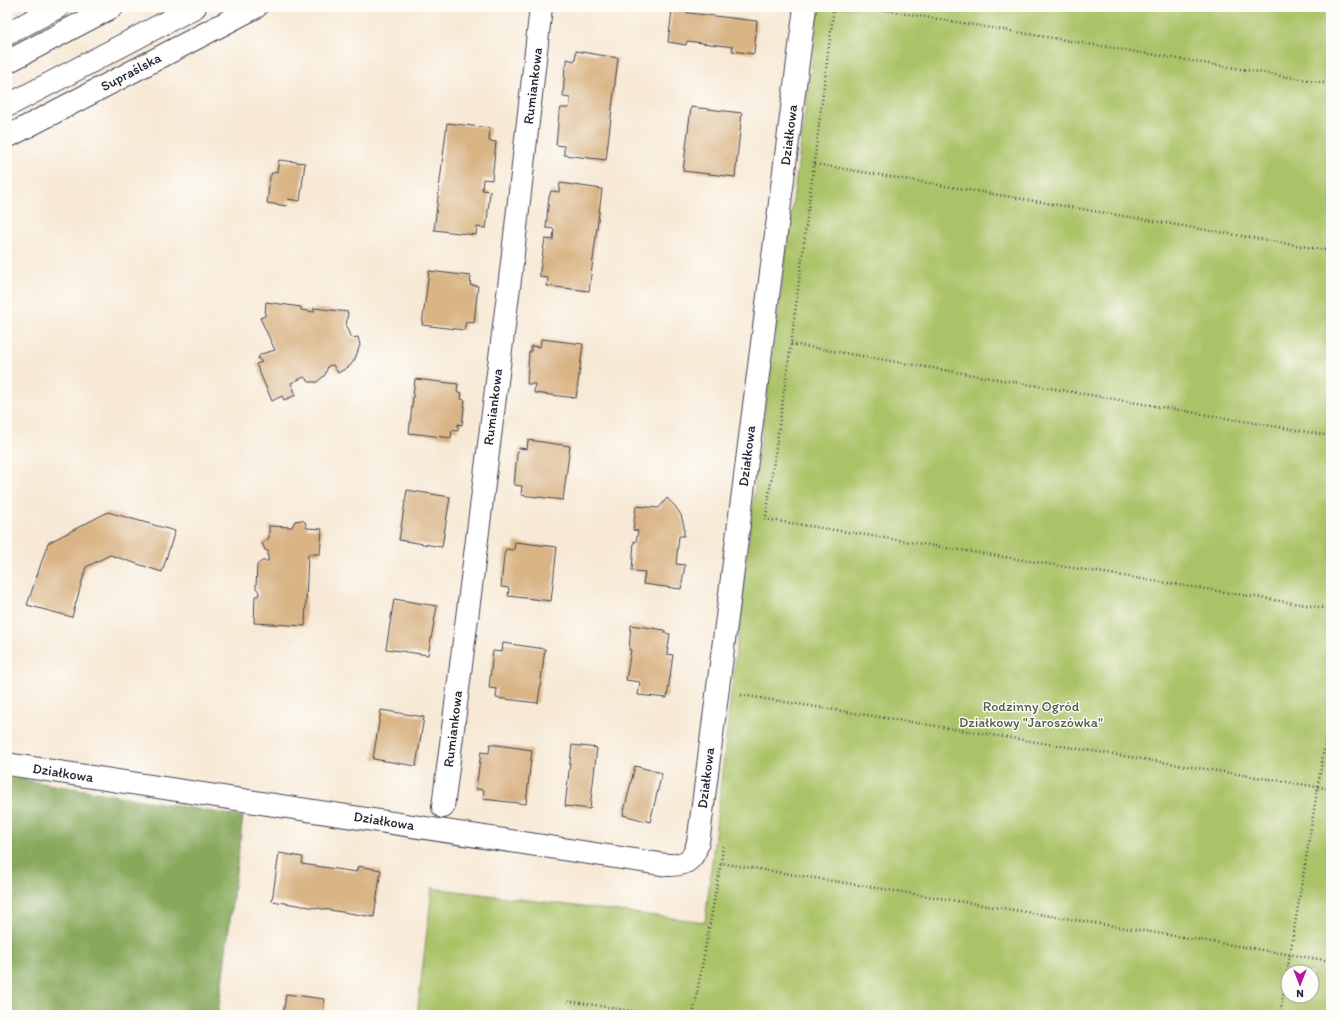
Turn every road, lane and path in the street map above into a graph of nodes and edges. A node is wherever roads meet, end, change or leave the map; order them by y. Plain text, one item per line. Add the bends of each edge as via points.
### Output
1 (58, 7) edge
2 (112, 7) edge
3 (195, 7) edge
4 (256, 7) edge
5 (541, 7) edge
6 (805, 7) edge
7 (834, 7) edge
8 (865, 7) edge
9 (7, 34) edge
10 (7, 62) edge
11 (1331, 84) edge
12 (7, 106) edge
13 (7, 138) edge
14 (814, 164) junction
15 (1331, 250) edge
16 (791, 344) junction
17 (1331, 436) edge
18 (765, 519) junction
19 (764, 527) dead end
20 (1331, 609) edge
21 (742, 688) dead end
22 (741, 695) junction
23 (740, 703) dead end
24 (1331, 707) edge
25 (7, 764) edge
26 (1318, 786) junction
27 (1331, 789) edge
28 (443, 807) dead end
29 (724, 840) dead end
30 (721, 863) junction
31 (1290, 954) junction
32 (1331, 961) edge
33 (568, 1001) dead end
34 (656, 1015) edge
35 (693, 1015) edge
36 (1280, 1015) edge

1 - 9 street
2 - 10 street
3 - 12 street
4 - 13 street, Supraślska
5 - 28 street, Rumiankowa via 511,271
6 - 25 street, Działkowa via 699,836 697,850 690,859 678,866 667,865
7 - 14 path
8 - 11 path
14 - 15 path
14 - 16 path
16 - 17 path
16 - 18 path
18 - 19 path
18 - 20 path
21 - 22 path
22 - 23 path
22 - 26 path
24 - 26 path
26 - 27 path
26 - 31 path
29 - 30 path
30 - 31 path
30 - 35 path
31 - 32 path
31 - 36 path
33 - 34 path

